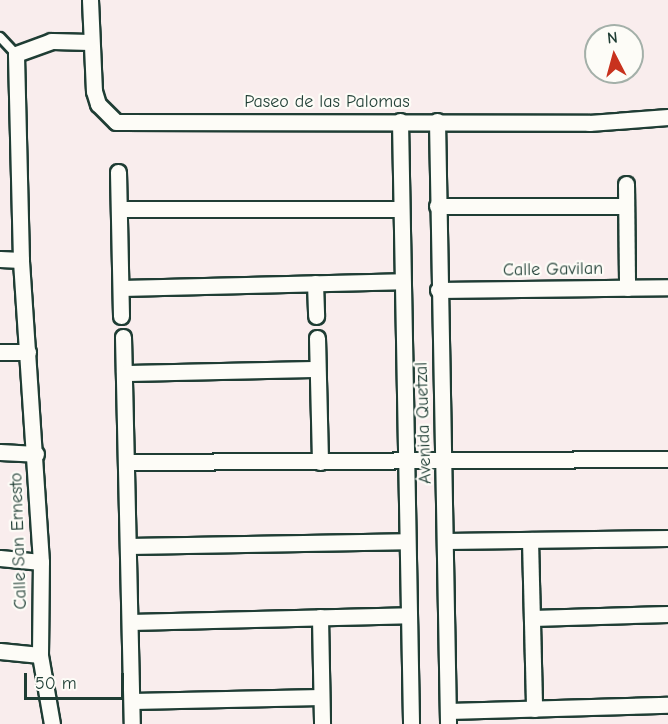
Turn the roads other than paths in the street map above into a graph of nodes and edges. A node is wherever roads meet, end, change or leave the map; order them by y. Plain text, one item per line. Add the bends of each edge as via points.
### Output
1 (90, 0) edge
2 (0, 37) edge
3 (91, 42) junction
4 (16, 54) junction
5 (668, 117) edge
6 (400, 121) junction
7 (437, 121) junction
8 (118, 172) dead end
9 (626, 184) dead end
10 (437, 206) junction
11 (626, 206) junction
12 (119, 209) junction
13 (401, 209) junction
14 (0, 259) edge
15 (21, 260) junction
16 (402, 281) junction
17 (315, 283) junction
18 (668, 287) edge
19 (121, 288) junction
20 (627, 288) junction
21 (438, 291) junction
22 (121, 316) dead end
23 (316, 316) dead end
24 (123, 337) dead end
25 (317, 338) dead end
26 (0, 352) edge
27 (28, 352) junction
28 (317, 369) junction
29 (124, 373) junction
30 (0, 452) edge
31 (36, 454) junction
32 (668, 459) edge
33 (404, 461) junction
34 (445, 461) junction
35 (126, 462) junction
36 (320, 462) junction
37 (668, 537) edge
38 (530, 540) junction
39 (406, 541) junction
40 (446, 541) junction
41 (128, 546) junction
42 (0, 558) edge
43 (41, 562) junction
44 (668, 614) edge
45 (409, 615) junction
46 (320, 617) junction
47 (532, 618) junction
48 (130, 622) junction
49 (0, 651) edge
50 (40, 655) junction
51 (321, 697) junction
52 (132, 701) junction
53 (668, 705) edge
54 (534, 709) junction
55 (448, 717) edge
56 (52, 724) edge
57 (132, 724) edge
58 (322, 724) edge
59 (411, 724) edge

1 - 3 street, Paseo de las Palomas
2 - 4 lane
3 - 4 street via 51,41
3 - 6 street, Paseo de las Palomas via 98,104 116,122
4 - 15 street, Calle San Ernesto
5 - 7 street, Paseo de las Palomas via 589,123
6 - 7 street, Paseo de las Palomas
6 - 13 street, Avenida Quetzal
7 - 10 street, Avenida Quetzal
8 - 12 street
9 - 11 street
10 - 11 street
10 - 21 street, Avenida Quetzal
11 - 20 street
12 - 13 street
12 - 19 street
13 - 16 street, Avenida Quetzal
14 - 15 street
15 - 27 street, Calle San Ernesto
16 - 17 street
16 - 33 street, Avenida Quetzal
17 - 19 street
17 - 23 street
18 - 20 street, Calle Gavilan
19 - 22 street
20 - 21 street, Calle Gavilan
21 - 34 street, Avenida Quetzal
24 - 29 street
25 - 28 street
26 - 27 street
27 - 31 street, Calle San Ernesto
28 - 29 street
28 - 36 street
29 - 35 street
30 - 31 street
31 - 43 street, Calle San Ernesto
32 - 34 street
33 - 34 street
33 - 36 street
33 - 39 street, Avenida Quetzal
34 - 40 street, Avenida Quetzal
35 - 36 street
35 - 41 street
37 - 38 street
38 - 40 street
38 - 47 street
39 - 41 street
39 - 45 street, Avenida Quetzal
40 - 55 street, Avenida Quetzal
41 - 48 street
42 - 43 street
43 - 50 street, Calle San Ernesto
44 - 47 street
45 - 46 street
45 - 59 street, Avenida Quetzal
46 - 48 street
46 - 51 street
47 - 54 street
48 - 52 street
49 - 50 street
50 - 56 street, Calle San Ernesto
51 - 52 street
51 - 58 street
52 - 57 street
53 - 54 street
54 - 55 street

